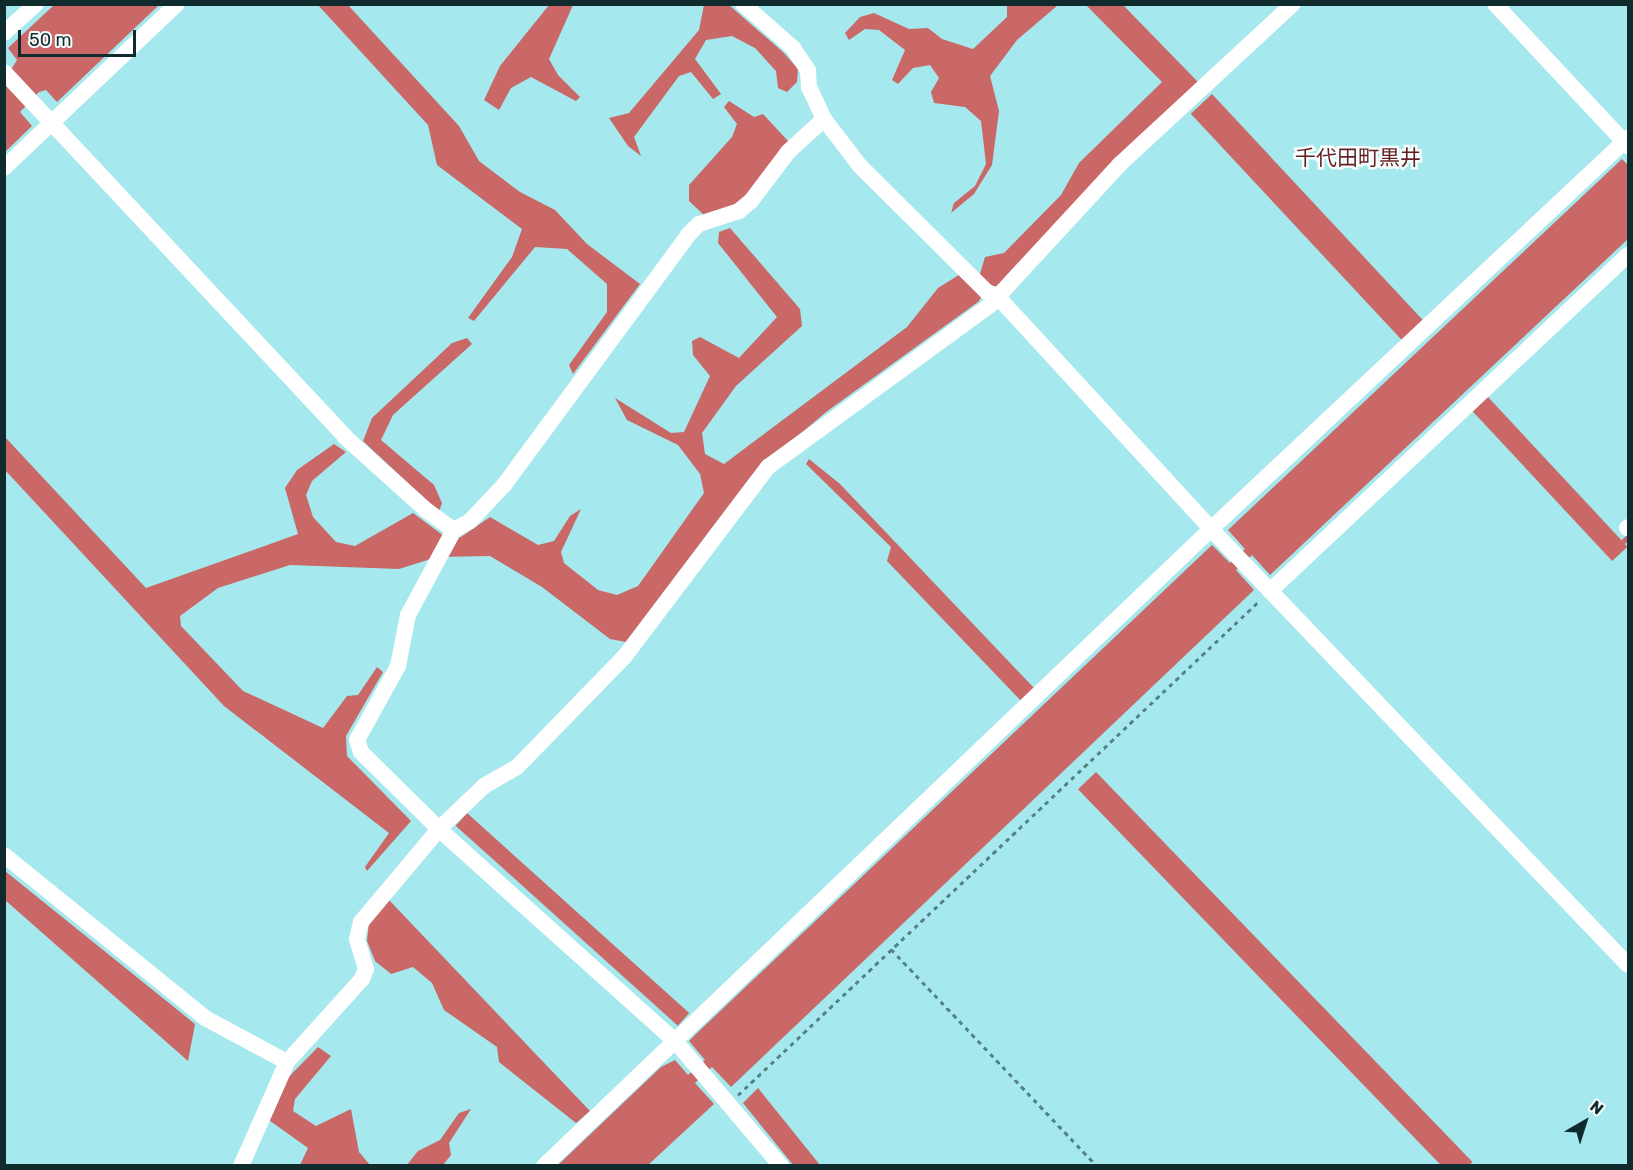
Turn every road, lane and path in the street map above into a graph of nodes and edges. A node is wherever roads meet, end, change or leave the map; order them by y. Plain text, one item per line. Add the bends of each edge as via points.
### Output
1 (36, 4) edge
2 (177, 4) edge
3 (743, 4) edge
4 (1293, 4) edge
5 (1495, 4) edge
6 (4, 33) edge
7 (4, 72) edge
8 (824, 118) junction
9 (52, 122) junction
10 (1627, 142) edge
11 (4, 168) edge
12 (1629, 255) edge
13 (992, 294) junction
14 (1211, 529) junction
15 (454, 530) junction
16 (1270, 591) junction
17 (439, 829) junction
18 (4, 855) edge
19 (891, 949) junction
20 (1629, 965) edge
21 (675, 1041) junction
22 (287, 1062) junction
23 (731, 1102) junction
24 (241, 1166) edge
25 (544, 1166) edge
26 (781, 1166) edge
27 (1097, 1166) edge

1 - 6 street
2 - 9 street
3 - 8 street via 793,48 808,70 809,87
4 - 13 street via 1119,165 1034,261
5 - 10 street
7 - 9 street
8 - 13 street via 860,166
8 - 15 street via 788,152 751,201 739,211 699,224 688,235 504,485 470,521
9 - 11 street
9 - 15 street via 345,437
10 - 14 street
12 - 16 street
13 - 14 street
13 - 17 street via 990,305 768,467 625,656 518,766 484,786
14 - 16 street
14 - 21 street
15 - 17 street via 408,615 398,666 357,740 361,752
16 - 19 path
16 - 20 street
17 - 21 street
17 - 22 street via 361,922 357,939 366,969 362,979
18 - 22 street via 205,1018
19 - 23 path
19 - 27 path
21 - 23 street
21 - 25 street
22 - 24 street
23 - 26 street

